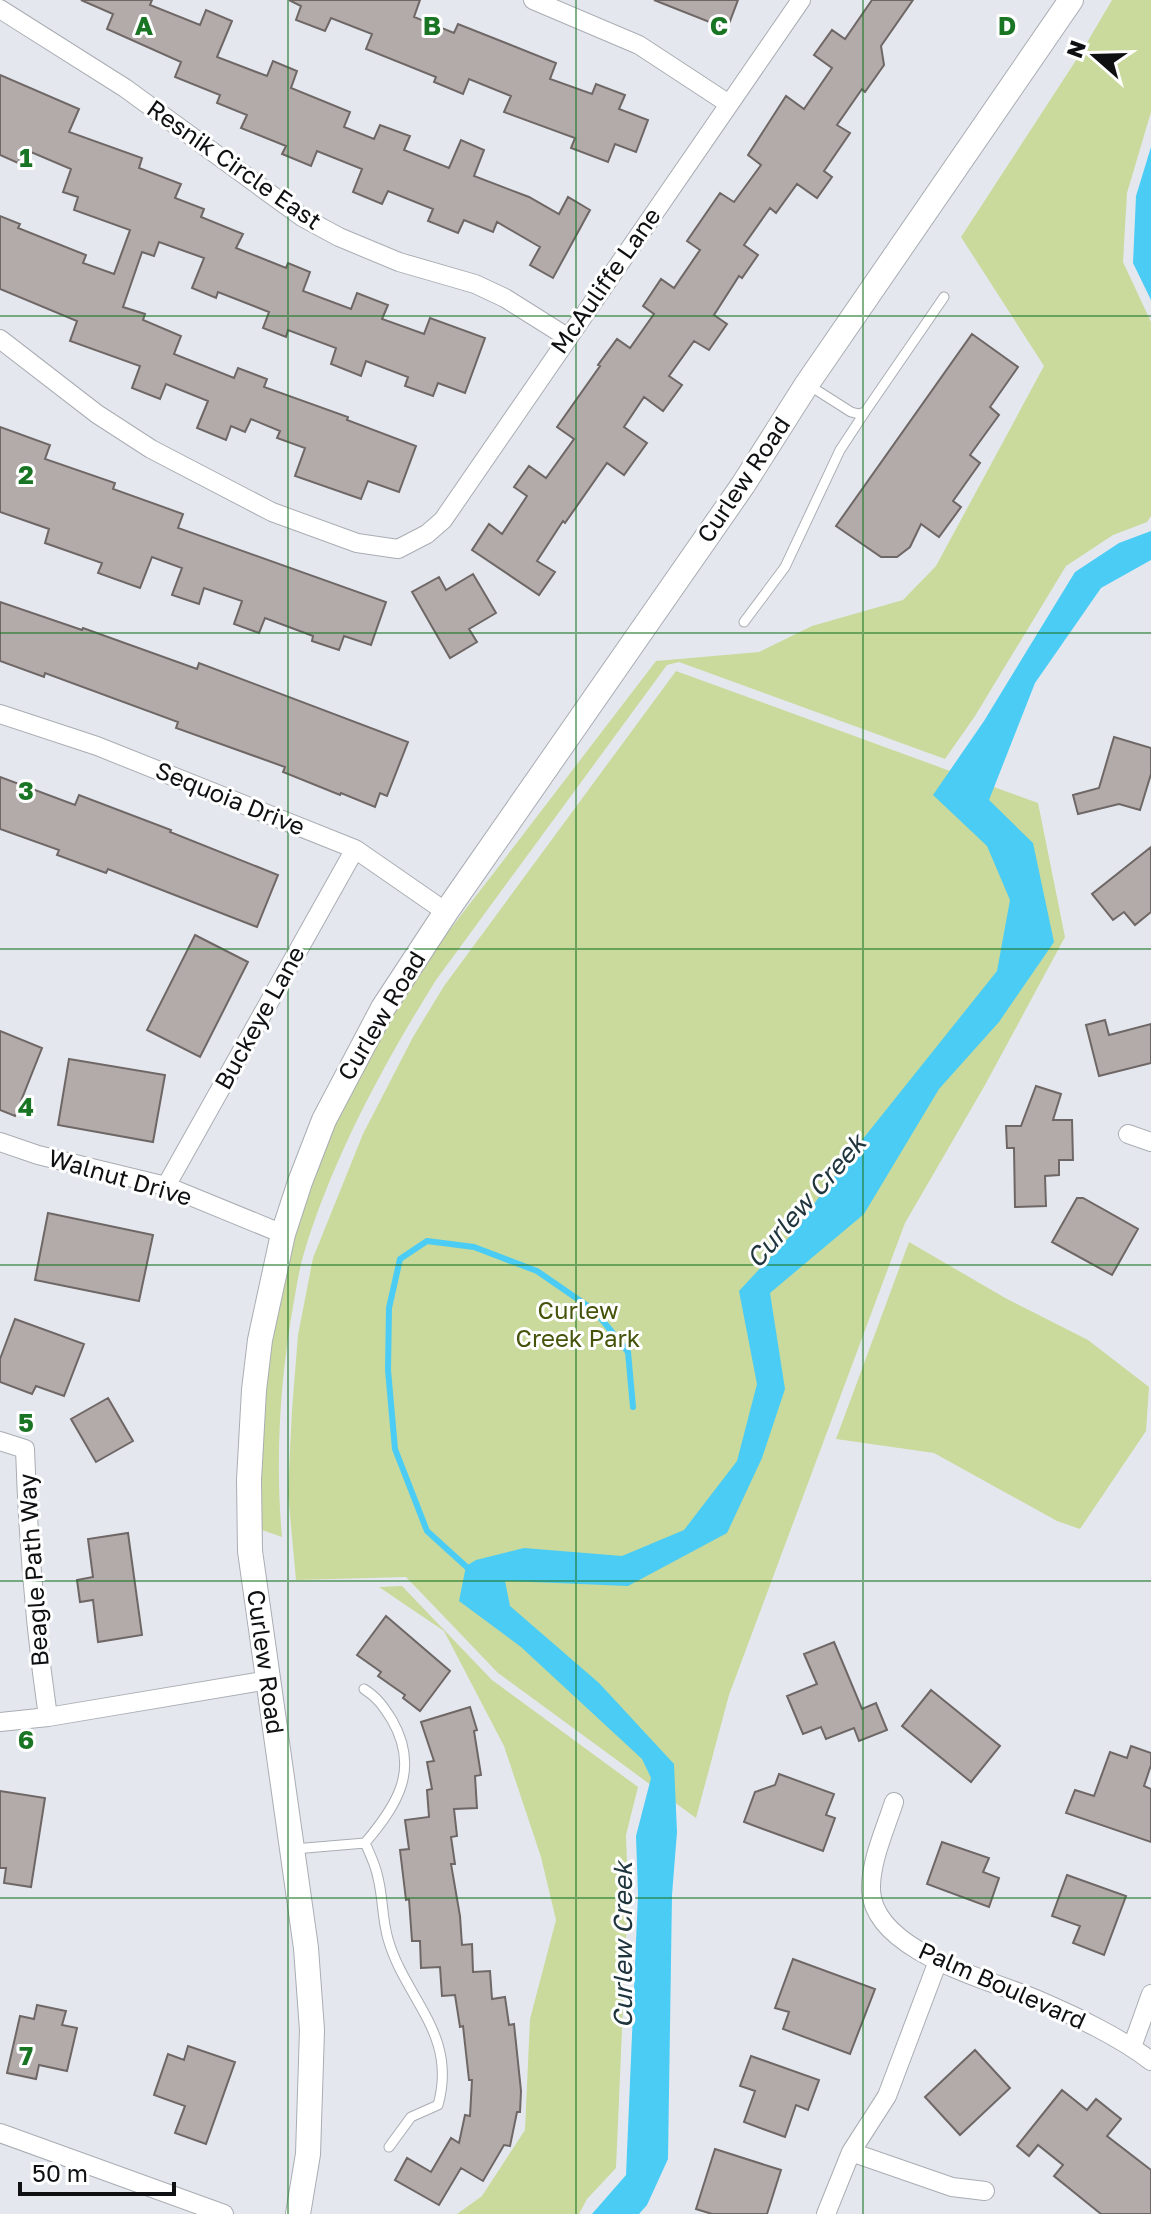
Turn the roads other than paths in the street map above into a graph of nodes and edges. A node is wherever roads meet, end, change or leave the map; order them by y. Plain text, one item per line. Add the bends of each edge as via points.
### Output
1 (533, 0) edge
2 (801, 0) edge
3 (1071, 0) edge
4 (0, 9) edge
5 (729, 104) junction
6 (944, 297) dead end
7 (567, 337) junction
8 (0, 339) edge
9 (807, 384) junction
10 (865, 412) junction
11 (744, 622) dead end
12 (0, 714) edge
13 (355, 849) junction
14 (446, 912) junction
15 (1128, 1134) dead end
16 (0, 1142) edge
17 (1151, 1142) edge
18 (166, 1186) junction
19 (283, 1234) junction
20 (0, 1441) edge
21 (268, 1680) junction
22 (364, 1689) dead end
23 (48, 1717) junction
24 (0, 1722) edge
25 (894, 1802) dead end
26 (365, 1843) junction
27 (290, 1850) junction
28 (938, 1961) junction
29 (1151, 1994) edge
30 (1132, 2047) junction
31 (1151, 2061) edge
32 (0, 2133) edge
33 (389, 2147) dead end
34 (851, 2152) junction
35 (985, 2191) dead end
36 (224, 2214) edge
37 (298, 2214) edge
38 (826, 2214) edge

1 - 5 street via 639,45
2 - 5 street, McAuliffe Lane
3 - 9 main road, Curlew Road
4 - 7 street, Resnik Circle East via 125,88 302,217 399,262 475,284
5 - 7 street, McAuliffe Lane
6 - 10 lane
7 - 8 street, McAuliffe Lane via 443,520 398,549 357,543 272,512 151,449
9 - 10 lane via 851,412
9 - 14 main road, Curlew Road via 743,485
10 - 11 lane via 840,450 785,567
12 - 13 street, Sequoia Drive via 97,746
13 - 14 street, Sequoia Drive
13 - 18 street, Buckeye Lane
14 - 19 main road, Curlew Road via 351,1066 324,1120
15 - 17 street
16 - 18 street, Walnut Drive
18 - 19 street, Walnut Drive
19 - 21 main road, Curlew Road via 260,1340 249,1480 250,1551
20 - 23 street, Beagle Path Way via 25,1449
21 - 23 street
21 - 27 main road, Curlew Road
22 - 26 lane via 379,1698 408,1763 389,1812
23 - 24 street
25 - 28 street, Palm Boulevard via 875,1860 871,1893 882,1920 900,1940
26 - 27 lane
26 - 33 lane via 378,1875 388,1939 430,2019 440,2050 443,2086 438,2105 411,2117
27 - 37 main road, Curlew Road via 312,2030 308,2154
28 - 30 street, Palm Boulevard via 1039,2000
28 - 34 street via 887,2096
29 - 30 street
30 - 31 street, Palm Boulevard
32 - 36 street
34 - 35 street via 952,2187
34 - 38 street

